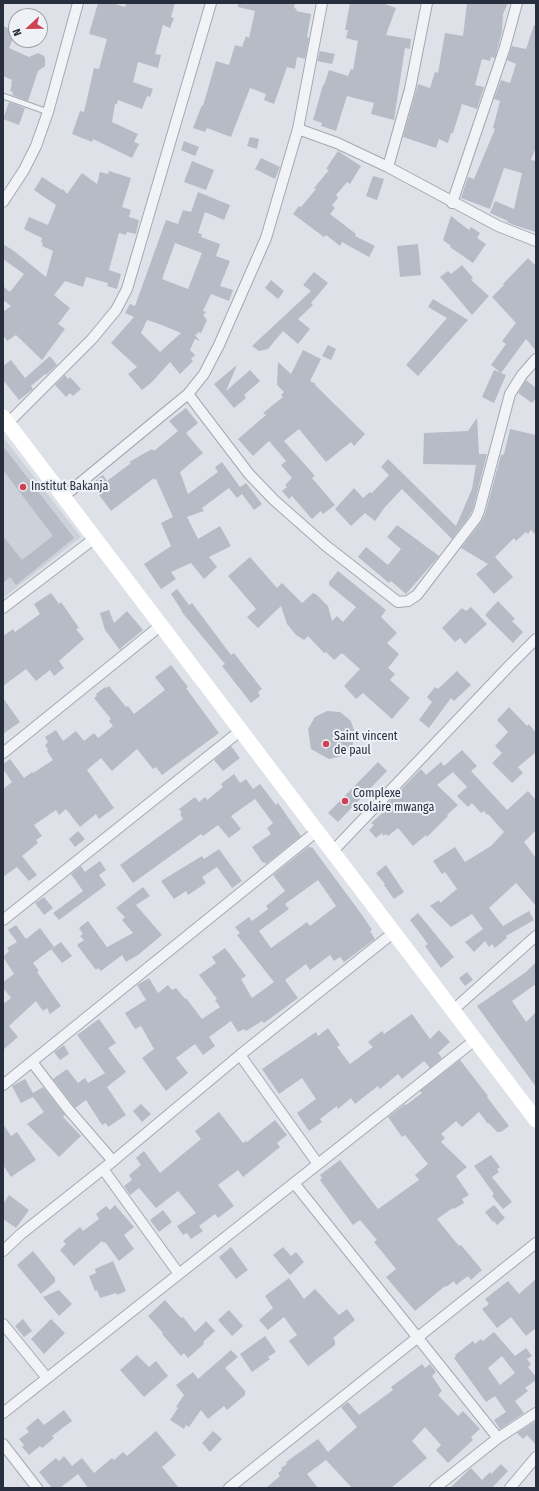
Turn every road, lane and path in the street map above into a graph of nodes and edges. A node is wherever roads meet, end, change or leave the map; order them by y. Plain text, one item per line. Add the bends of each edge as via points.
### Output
1 (78, 3) edge
2 (211, 3) edge
3 (322, 3) edge
4 (427, 3) edge
5 (517, 3) edge
6 (3, 96) edge
7 (48, 112) junction
8 (298, 129) junction
9 (388, 167) junction
10 (3, 202) edge
11 (452, 203) junction
12 (536, 241) edge
13 (536, 359) edge
14 (188, 394) junction
15 (5, 420) edge
16 (63, 497) junction
17 (95, 538) junction
18 (3, 608) edge
19 (160, 626) junction
20 (536, 639) edge
21 (240, 730) junction
22 (3, 753) edge
23 (317, 831) junction
24 (332, 852) junction
25 (3, 920) edge
26 (393, 933) junction
27 (536, 936) edge
28 (452, 1011) junction
29 (474, 1040) junction
30 (240, 1055) junction
31 (32, 1062) junction
32 (3, 1085) edge
33 (536, 1120) edge
34 (113, 1161) junction
35 (318, 1164) junction
36 (103, 1169) junction
37 (294, 1183) junction
38 (536, 1243) edge
39 (3, 1251) edge
40 (179, 1274) junction
41 (3, 1324) edge
42 (417, 1338) junction
43 (47, 1378) junction
44 (3, 1413) edge
45 (536, 1413) edge
46 (498, 1438) junction
47 (3, 1444) edge
48 (536, 1457) edge
49 (37, 1488) edge
50 (229, 1488) edge
51 (435, 1488) edge
52 (510, 1488) edge

1 - 7 street
2 - 15 street via 127,289 116,310 92,339
3 - 8 street
4 - 9 street via 410,89
5 - 11 street via 505,47
6 - 7 lane
7 - 10 street via 24,170
8 - 9 street via 337,143
8 - 14 street via 266,238 219,345 204,374
9 - 11 street
11 - 12 street
13 - 14 street via 510,394 476,518 417,595 408,601 398,602 325,545 274,500 249,474
14 - 16 street
15 - 16 main road
16 - 17 main road
17 - 18 street
17 - 19 main road
19 - 21 main road
19 - 22 street
20 - 24 street
21 - 23 main road
21 - 25 street
23 - 24 main road
23 - 31 street
24 - 26 main road
26 - 28 main road
26 - 30 street
27 - 28 street
28 - 29 main road
29 - 33 main road
29 - 35 street
30 - 34 street
30 - 35 street
31 - 32 street
31 - 34 street
34 - 36 street
35 - 37 street
36 - 39 street
36 - 40 street
37 - 40 street
37 - 42 street
38 - 42 street
40 - 43 street
41 - 43 street
42 - 46 street
42 - 50 street
43 - 44 street
45 - 46 street
46 - 51 street
47 - 49 street
48 - 52 street

